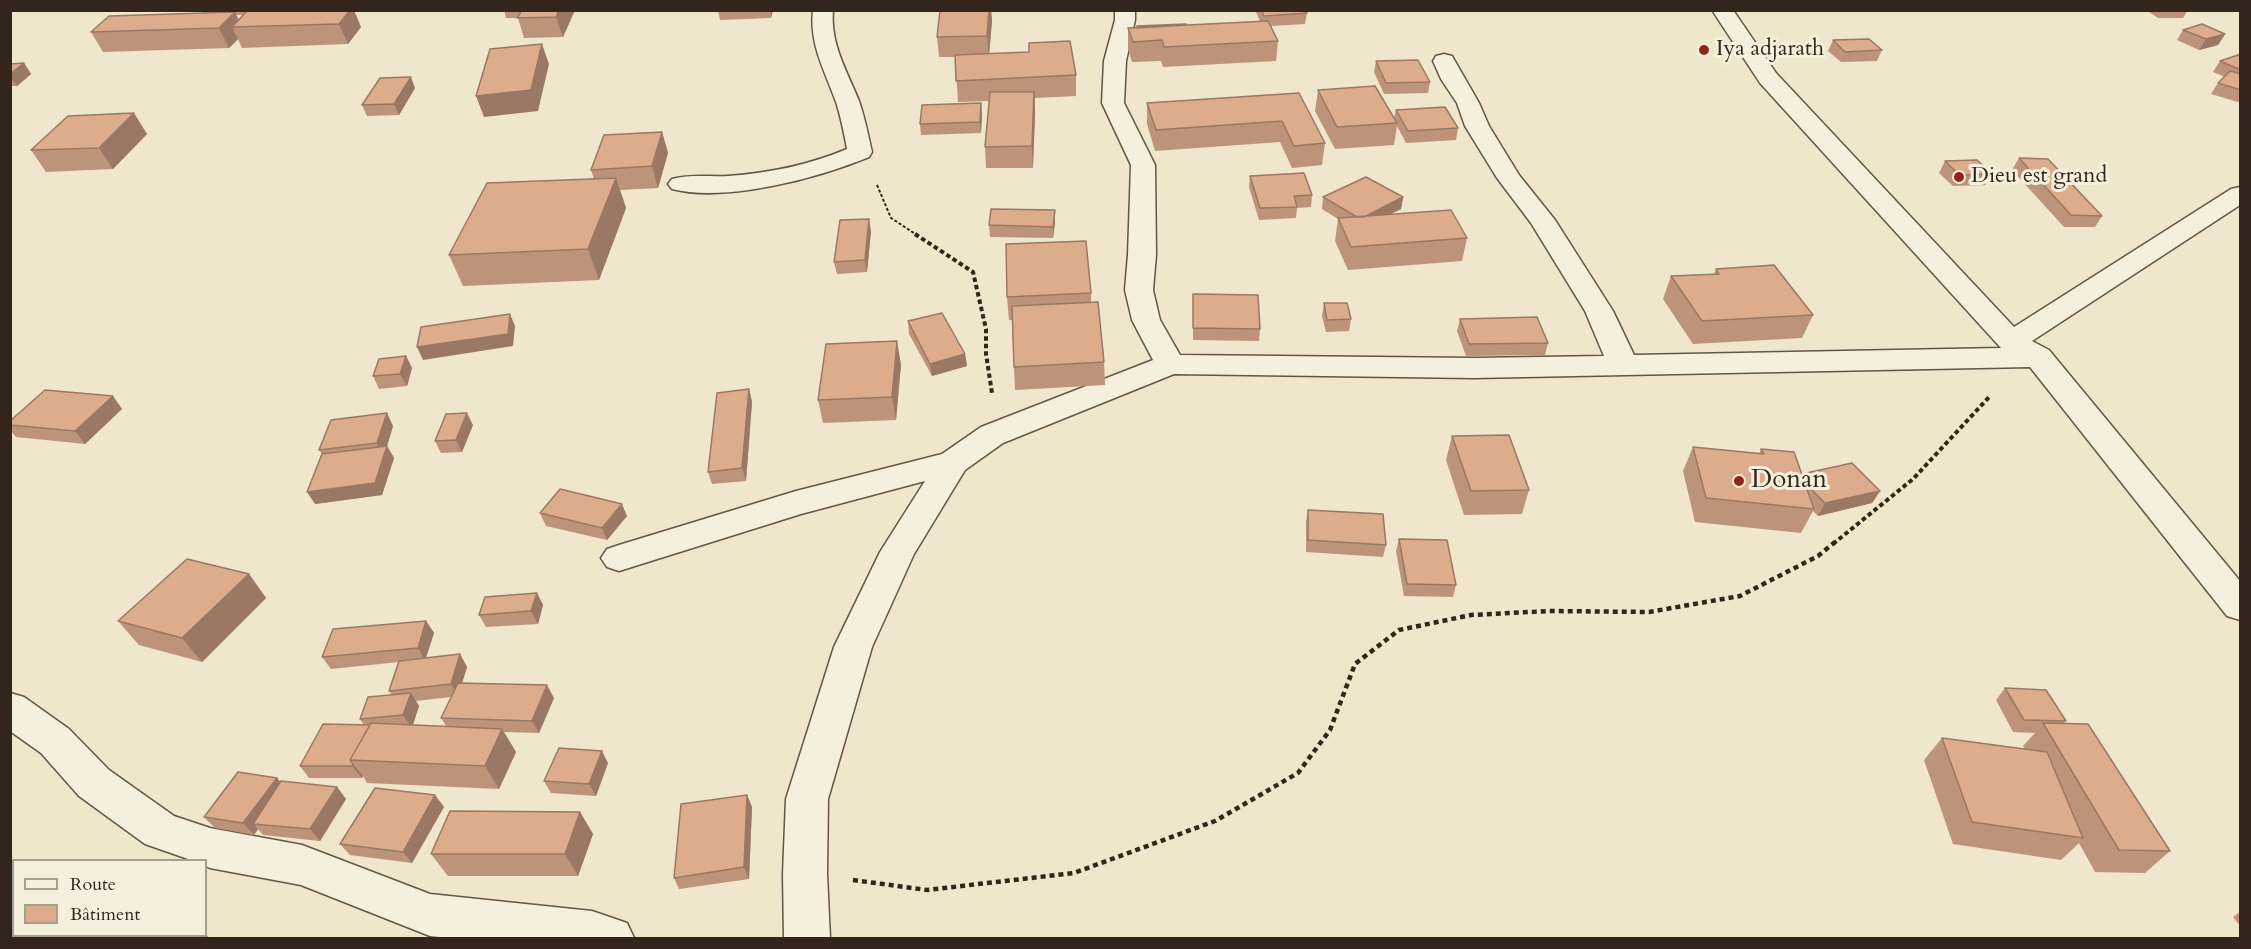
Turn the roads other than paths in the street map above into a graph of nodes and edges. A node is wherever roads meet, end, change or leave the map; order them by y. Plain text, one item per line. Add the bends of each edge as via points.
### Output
1 (823, 10) edge
2 (1722, 10) edge
3 (1118, 14) edge
4 (1444, 61) dead end
5 (681, 184) dead end
6 (2241, 194) edge
7 (2025, 352) junction
8 (1170, 364) junction
9 (1623, 365) junction
10 (953, 462) junction
11 (619, 558) dead end
12 (2241, 606) edge
13 (10, 709) edge
14 (611, 939) edge
15 (807, 939) edge

1 - 5 street via 826,46 847,100 860,152 802,174 718,185
2 - 7 street via 1768,78
3 - 8 street via 1113,103 1143,165 1139,290 1146,320
4 - 9 street via 1509,178 1542,220 1599,311
6 - 7 street
7 - 9 street
7 - 12 street
8 - 9 street via 1474,368
8 - 10 street via 992,435
10 - 11 street via 796,503
10 - 15 street via 898,552 853,647 807,799
13 - 14 street via 55,741 94,783 160,830 210,849 302,865 430,915 592,933

